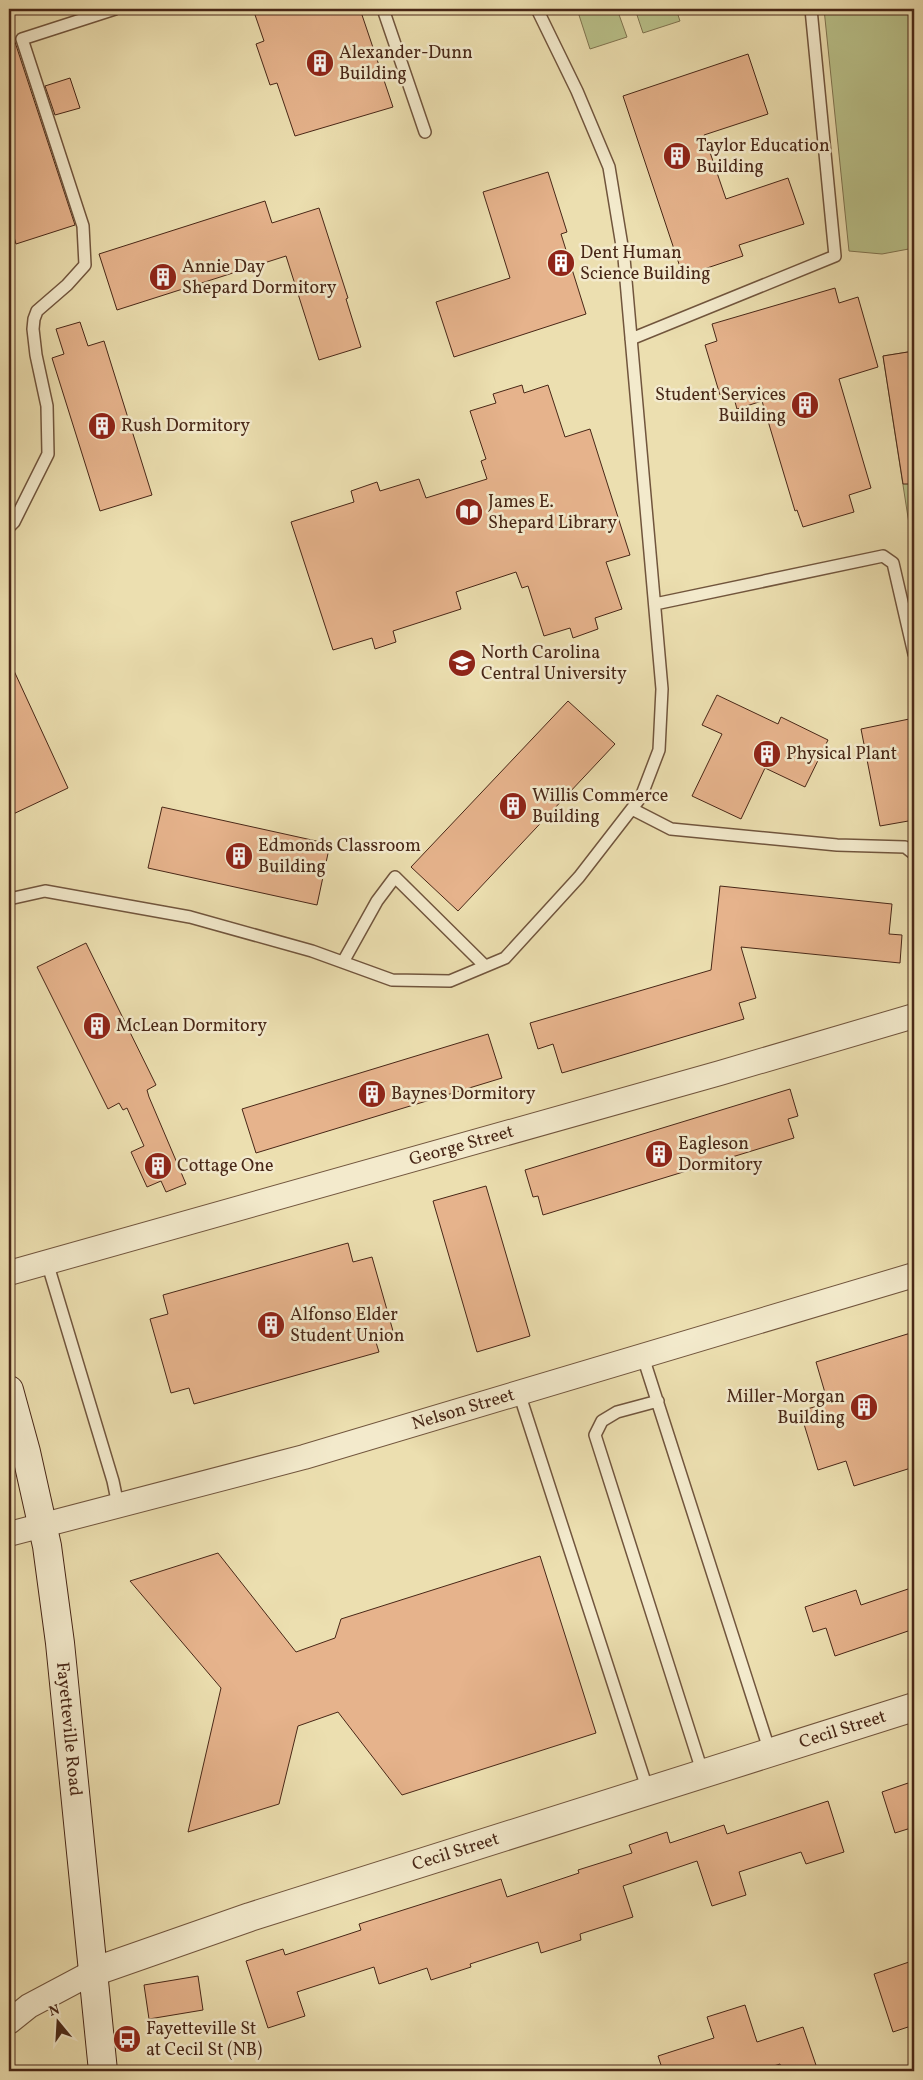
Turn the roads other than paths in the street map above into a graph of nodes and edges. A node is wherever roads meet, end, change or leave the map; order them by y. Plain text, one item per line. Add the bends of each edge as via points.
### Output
1 (115, 9) edge
2 (384, 9) edge
3 (537, 9) edge
4 (811, 9) edge
5 (425, 132) dead end
6 (631, 339) junction
7 (9, 527) edge
8 (654, 604) junction
9 (914, 654) edge
10 (632, 809) junction
11 (914, 854) edge
12 (9, 899) edge
13 (343, 962) junction
14 (485, 966) junction
15 (914, 1016) edge
16 (47, 1262) junction
17 (9, 1273) edge
18 (914, 1275) edge
19 (643, 1356) junction
20 (9, 1390) edge
21 (519, 1393) junction
22 (658, 1401) junction
23 (118, 1505) junction
24 (43, 1525) junction
25 (9, 1534) edge
26 (914, 1707) edge
27 (770, 1752) junction
28 (703, 1774) junction
29 (648, 1791) junction
30 (93, 1972) junction
31 (9, 2022) edge
32 (103, 2071) edge

1 - 7 lane via 22,39 83,226 85,265 37,311 34,319 32,329 47,406 48,454
2 - 5 lane
3 - 6 lane via 609,167 624,258
4 - 6 lane via 835,256
6 - 8 lane
8 - 9 lane via 883,556 893,563
8 - 10 lane via 662,689 659,750 642,797
10 - 11 lane via 671,829 837,845 905,847
10 - 14 lane via 579,877 505,958
12 - 13 lane via 45,891 190,917
13 - 14 lane via 392,980 450,981
13 - 14 lane via 395,876
15 - 16 street, George Street
16 - 17 street, George Street
16 - 23 lane
18 - 19 street, Nelson Street
19 - 21 street, Nelson Street
19 - 22 lane
20 - 24 street, Fayetteville Road
21 - 23 street, Nelson Street via 304,1457
21 - 29 lane
22 - 27 lane
22 - 28 lane via 617,1412 602,1421 595,1435
23 - 24 street, Nelson Street
24 - 25 street, Nelson Street
24 - 30 street, Fayetteville Road via 60,1644
26 - 27 street, Cecil Street
27 - 28 street, Cecil Street
28 - 29 street, Cecil Street
29 - 30 street, Cecil Street via 250,1916
30 - 31 street, Cecil Street via 29,2006
30 - 32 street, Fayetteville Road

